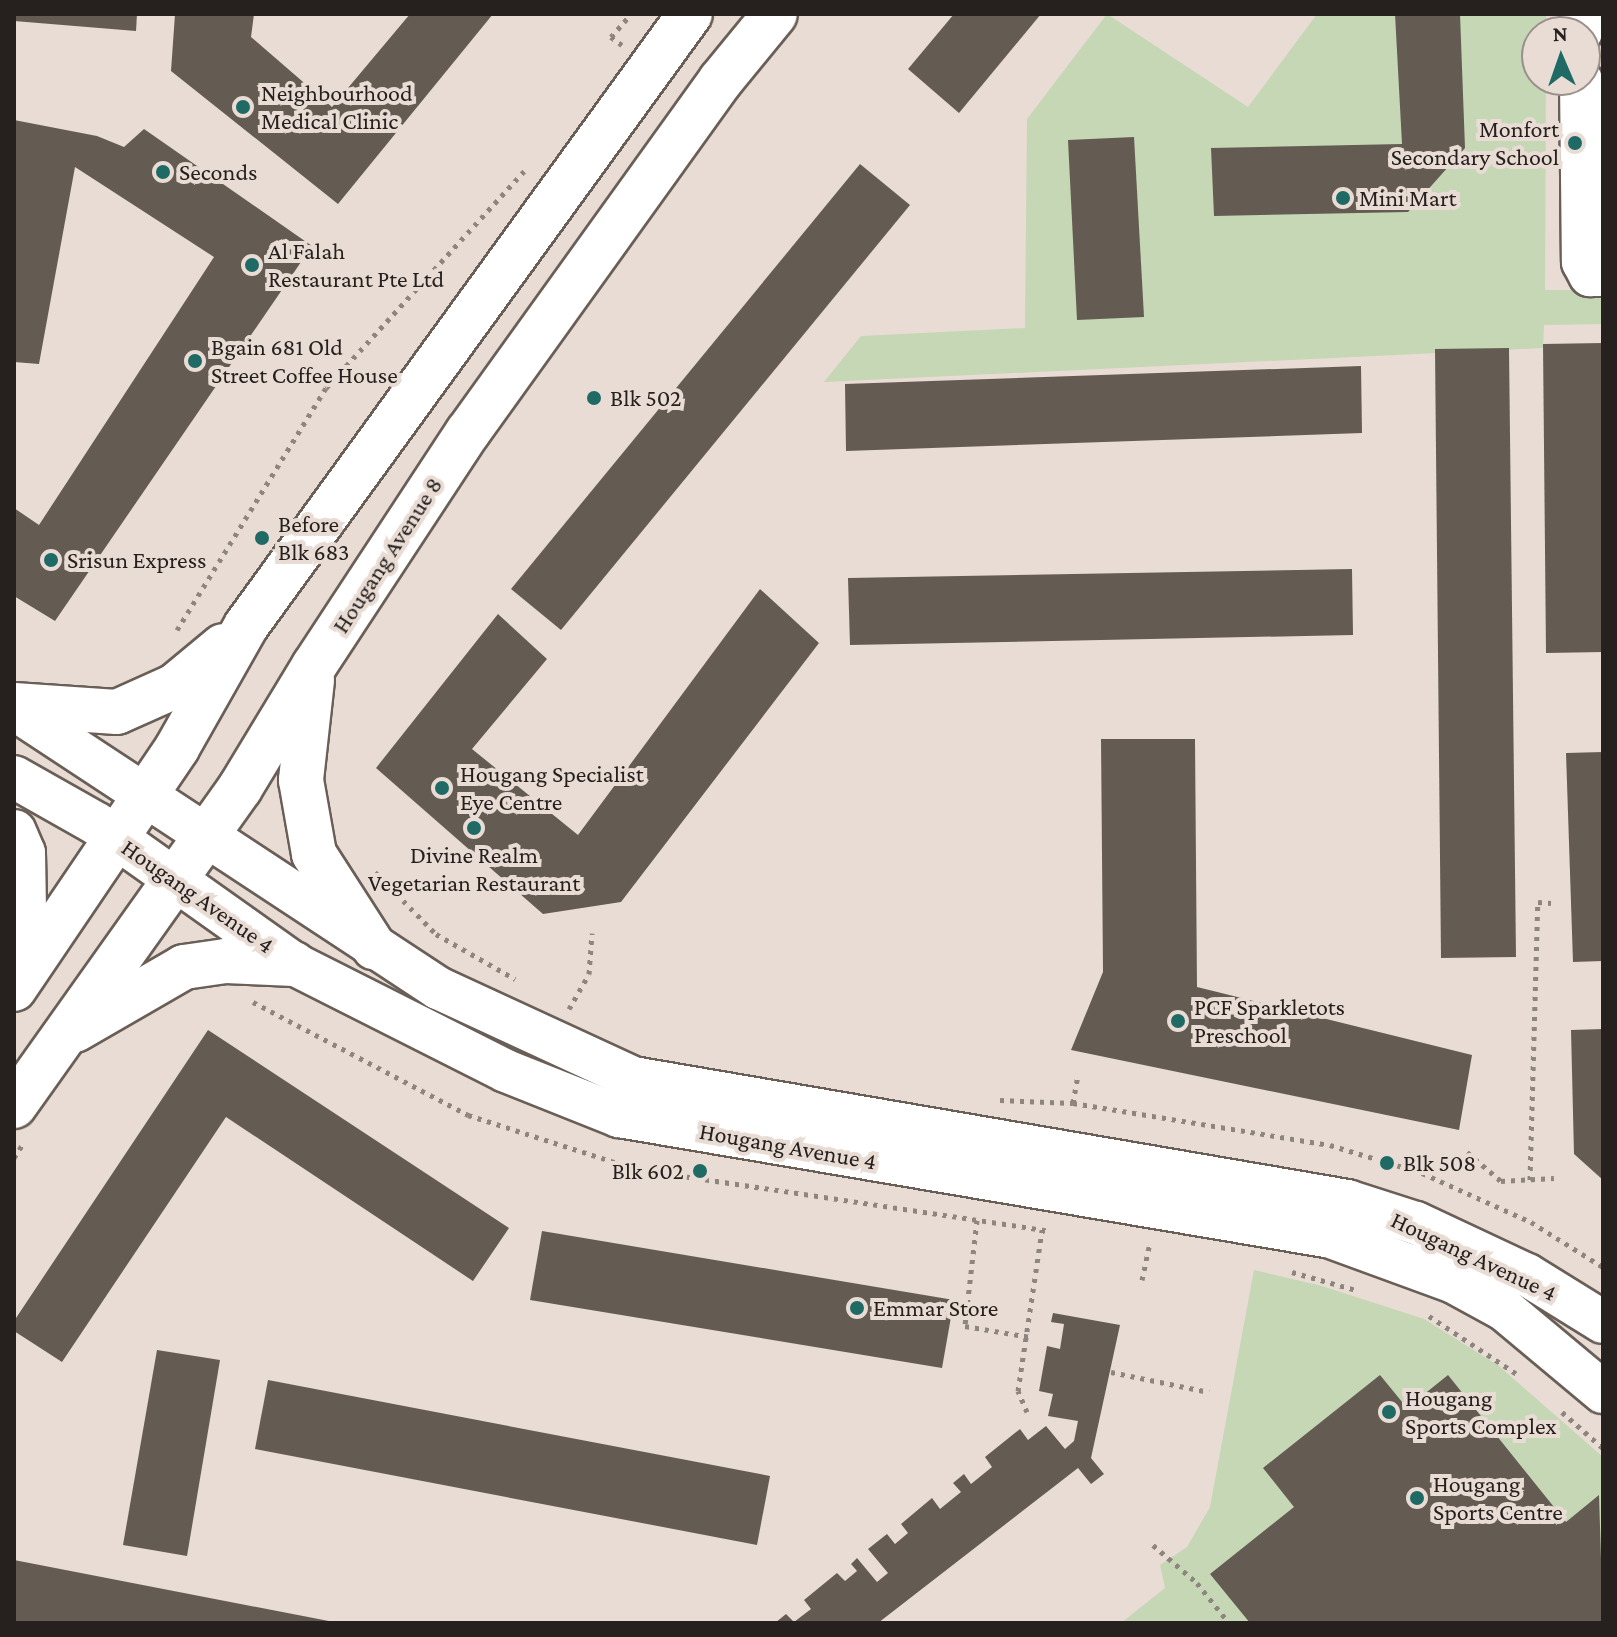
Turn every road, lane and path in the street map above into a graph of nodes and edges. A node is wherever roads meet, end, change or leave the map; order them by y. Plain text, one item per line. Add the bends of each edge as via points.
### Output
1 (631, 14) edge
2 (690, 14) edge
3 (775, 14) edge
4 (611, 37) dead end
5 (1581, 96) edge
6 (536, 158) dead end
7 (1603, 275) edge
8 (246, 626) junction
9 (170, 636) dead end
10 (314, 666) junction
11 (14, 707) edge
12 (14, 777) edge
13 (144, 796) junction
14 (14, 832) edge
15 (207, 835) junction
16 (117, 838) junction
17 (369, 866) dead end
18 (173, 879) junction
19 (1551, 903) dead end
20 (592, 933) dead end
21 (374, 947) junction
22 (294, 964) junction
23 (14, 965) edge
24 (528, 986) dead end
25 (14, 989) edge
26 (243, 997) dead end
27 (568, 1011) junction
28 (579, 1017) dead end
29 (543, 1019) junction
30 (66, 1035) junction
31 (1078, 1076) dead end
32 (997, 1100) dead end
33 (1073, 1103) junction
34 (14, 1106) edge
35 (1467, 1152) dead end
36 (1019, 1164) junction
37 (1554, 1178) dead end
38 (1530, 1180) junction
39 (1245, 1201) junction
40 (977, 1220) junction
41 (1042, 1230) junction
42 (1058, 1232) dead end
43 (1134, 1243) dead end
44 (1149, 1246) junction
45 (1163, 1249) dead end
46 (1603, 1267) edge
47 (1280, 1268) dead end
48 (1142, 1280) dead end
49 (1366, 1293) dead end
50 (1416, 1311) dead end
51 (1603, 1322) edge
52 (1030, 1337) junction
53 (1111, 1372) dead end
54 (1524, 1380) dead end
55 (1209, 1392) dead end
56 (1603, 1392) edge
57 (1557, 1407) dead end
58 (1027, 1412) dead end
59 (1603, 1448) edge
60 (1153, 1545) dead end
61 (1229, 1623) edge

1 - 4 path
2 - 8 main road
3 - 10 main road, Hougang Avenue 8 via 721,80 468,432
5 - 7 street via 1583,262 1590,275
6 - 9 path via 326,388
8 - 11 main road via 175,686 117,712
8 - 13 main road
10 - 15 main road, Hougang Avenue 8
10 - 21 main road via 301,780 314,854
11 - 13 street, Hougang Avenue 4
12 - 16 street, Hougang Avenue 4
13 - 15 street, Hougang Avenue 4
13 - 16 main road
14 - 23 main road via 23,853 24,913
15 - 18 main road, Hougang Avenue 8
15 - 21 street, Hougang Avenue 4
16 - 18 street, Hougang Avenue 4
16 - 25 main road
17 - 24 path via 436,934
18 - 22 street, Hougang Avenue 4
18 - 30 main road, Hougang Avenue 8
19 - 38 path via 1538,902
20 - 27 path via 589,974
21 - 29 street, Hougang Avenue 4 via 438,988
22 - 30 main road via 226,961 184,967
22 - 36 street, Hougang Avenue 4 via 506,1071 619,1116
26 - 40 path via 468,1115 636,1169
27 - 28 path
27 - 29 path
27 - 29 path
29 - 36 street, Hougang Avenue 4 via 633,1078
30 - 34 main road, Hougang Avenue 8
31 - 33 path
32 - 33 path
33 - 46 path via 1330,1145 1422,1173 1531,1222
35 - 38 path via 1501,1181
36 - 39 street, Hougang Avenue 4
37 - 38 path
39 - 51 street, Hougang Avenue 4 via 1347,1201 1416,1223 1527,1275
39 - 56 street, Hougang Avenue 4 via 1454,1282 1505,1310
40 - 41 path
40 - 52 path via 965,1326
41 - 42 path
41 - 52 path
43 - 44 path
44 - 45 path
44 - 48 path
47 - 49 path
50 - 54 path
52 - 58 path via 1018,1391
53 - 55 path
57 - 59 path
60 - 61 path via 1197,1583

